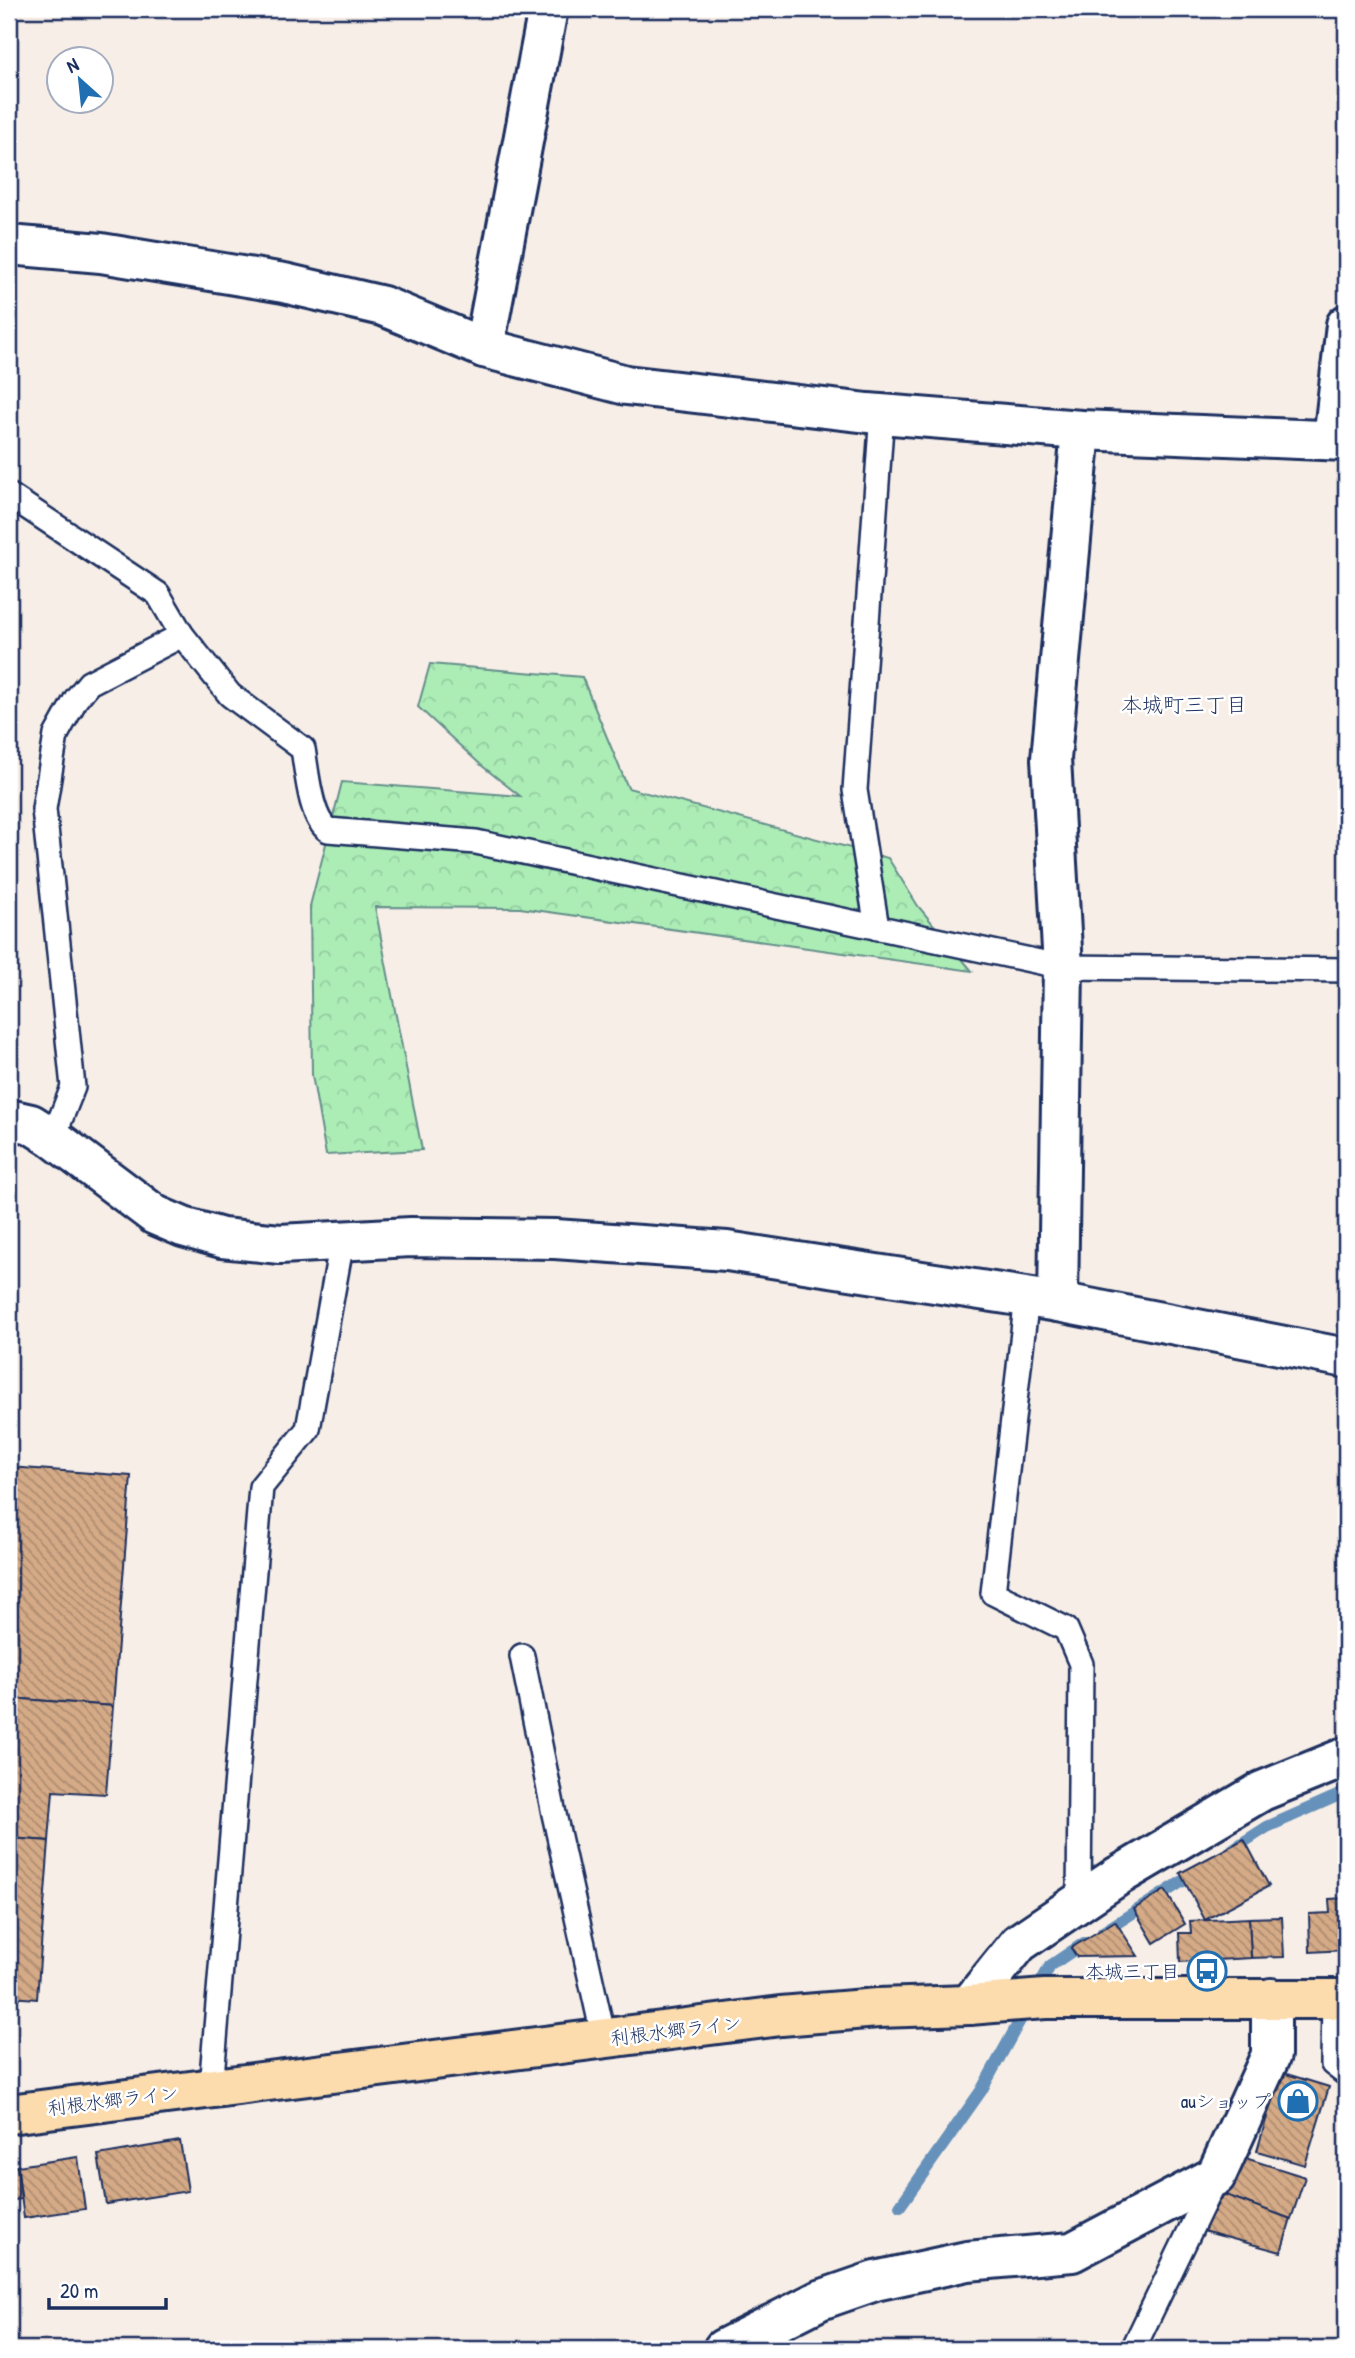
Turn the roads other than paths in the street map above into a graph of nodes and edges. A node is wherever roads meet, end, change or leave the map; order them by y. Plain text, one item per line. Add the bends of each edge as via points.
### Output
1 (548, 9) edge
2 (9, 245) edge
3 (1346, 325) edge
4 (484, 348) junction
5 (881, 427) dead end
6 (1081, 430) junction
7 (1340, 441) edge
8 (9, 495) edge
9 (182, 635) junction
10 (877, 928) junction
11 (1063, 967) junction
12 (1346, 970) edge
13 (9, 1118) edge
14 (53, 1139) junction
15 (342, 1241) junction
16 (1043, 1300) junction
17 (1346, 1358) edge
18 (523, 1656) dead end
19 (1346, 1757) edge
20 (1079, 1902) junction
21 (1271, 1998) junction
22 (1340, 1998) edge
23 (969, 2005) junction
24 (604, 2039) junction
25 (1346, 2074) edge
26 (211, 2088) junction
27 (9, 2114) edge
28 (1216, 2176) junction
29 (723, 2349) edge
30 (1133, 2349) edge

1 - 4 street
2 - 4 street via 101,253 284,283 383,306
3 - 7 street
4 - 6 street via 626,386 868,413
5 - 10 lane via 855,790
6 - 7 street
6 - 11 street via 1051,759
8 - 9 lane via 158,594
9 - 10 lane via 230,695 303,749 314,809 328,830 476,842
9 - 14 lane via 89,683 57,735 44,809 73,1087
10 - 11 lane
11 - 12 lane
11 - 16 street
13 - 14 street via 31,1124
14 - 15 street via 155,1215 183,1227 222,1238 280,1244
15 - 16 street via 555,1239 727,1251
15 - 26 lane via 308,1429 261,1487
16 - 17 street
16 - 20 lane via 993,1593 1066,1629 1081,1664
18 - 24 lane
19 - 20 street via 1262,1791
20 - 23 street via 1019,1943
21 - 22 highway, 利根水郷ライン
21 - 23 highway, 利根水郷ライン via 1045,1999
21 - 28 street via 1271,2055
22 - 25 lane via 1333,2064
23 - 24 highway, 利根水郷ライン via 781,2016
24 - 26 highway, 利根水郷ライン
26 - 27 highway, 利根水郷ライン
28 - 29 street via 1072,2252 967,2261 875,2281 820,2300
28 - 30 lane

